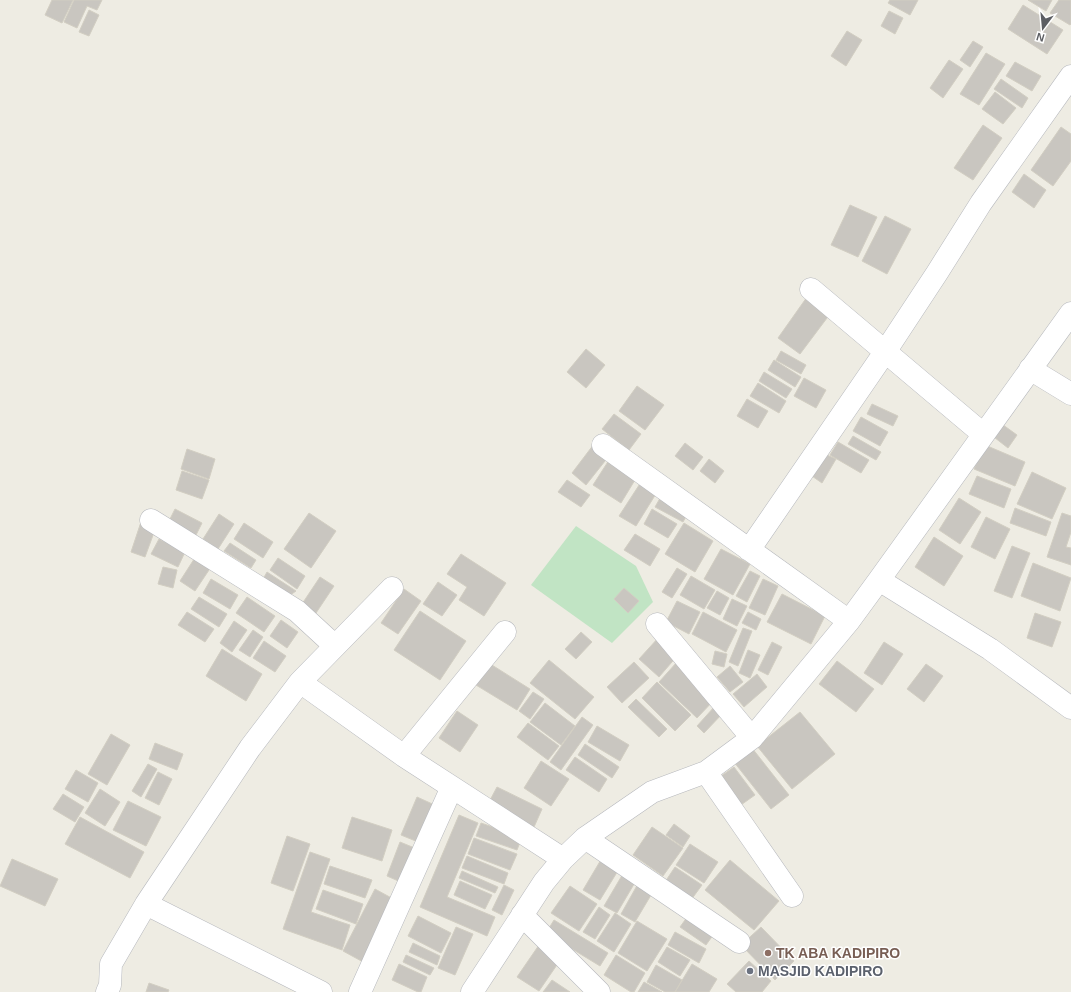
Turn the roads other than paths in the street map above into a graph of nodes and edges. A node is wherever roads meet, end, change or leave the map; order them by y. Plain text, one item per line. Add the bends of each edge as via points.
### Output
1 (1071, 76) edge
2 (811, 289) dead end
3 (1071, 312) edge
4 (885, 352) junction
5 (1030, 369) junction
6 (1071, 394) edge
7 (983, 434) junction
8 (603, 445) dead end
9 (151, 520) dead end
10 (750, 550) junction
11 (879, 580) junction
12 (392, 588) dead end
13 (849, 621) junction
14 (657, 624) dead end
15 (505, 632) dead end
16 (336, 646) junction
17 (300, 682) junction
18 (1071, 708) edge
19 (752, 738) junction
20 (404, 756) junction
21 (706, 772) junction
22 (452, 787) junction
23 (585, 838) junction
24 (563, 859) junction
25 (792, 896) dead end
26 (146, 904) junction
27 (522, 914) junction
28 (739, 942) dead end
29 (107, 992) edge
30 (322, 992) edge
31 (360, 992) edge
32 (472, 992) edge
33 (600, 992) edge

1 - 4 street via 981,202
2 - 4 street
3 - 5 street
4 - 7 street
4 - 10 street
5 - 6 street
5 - 7 street
7 - 11 street
8 - 10 street
9 - 16 street via 296,611
10 - 13 street
11 - 13 street
11 - 18 street via 990,649
12 - 16 street
13 - 19 street
14 - 19 street
15 - 20 street
16 - 17 street
17 - 20 street
17 - 26 street via 250,748
19 - 21 street
20 - 22 street
21 - 23 street via 652,792
21 - 25 street
22 - 24 street
22 - 31 street
23 - 24 street
23 - 28 street
24 - 27 street
26 - 29 street via 111,964
26 - 30 street
27 - 32 street
27 - 33 street

